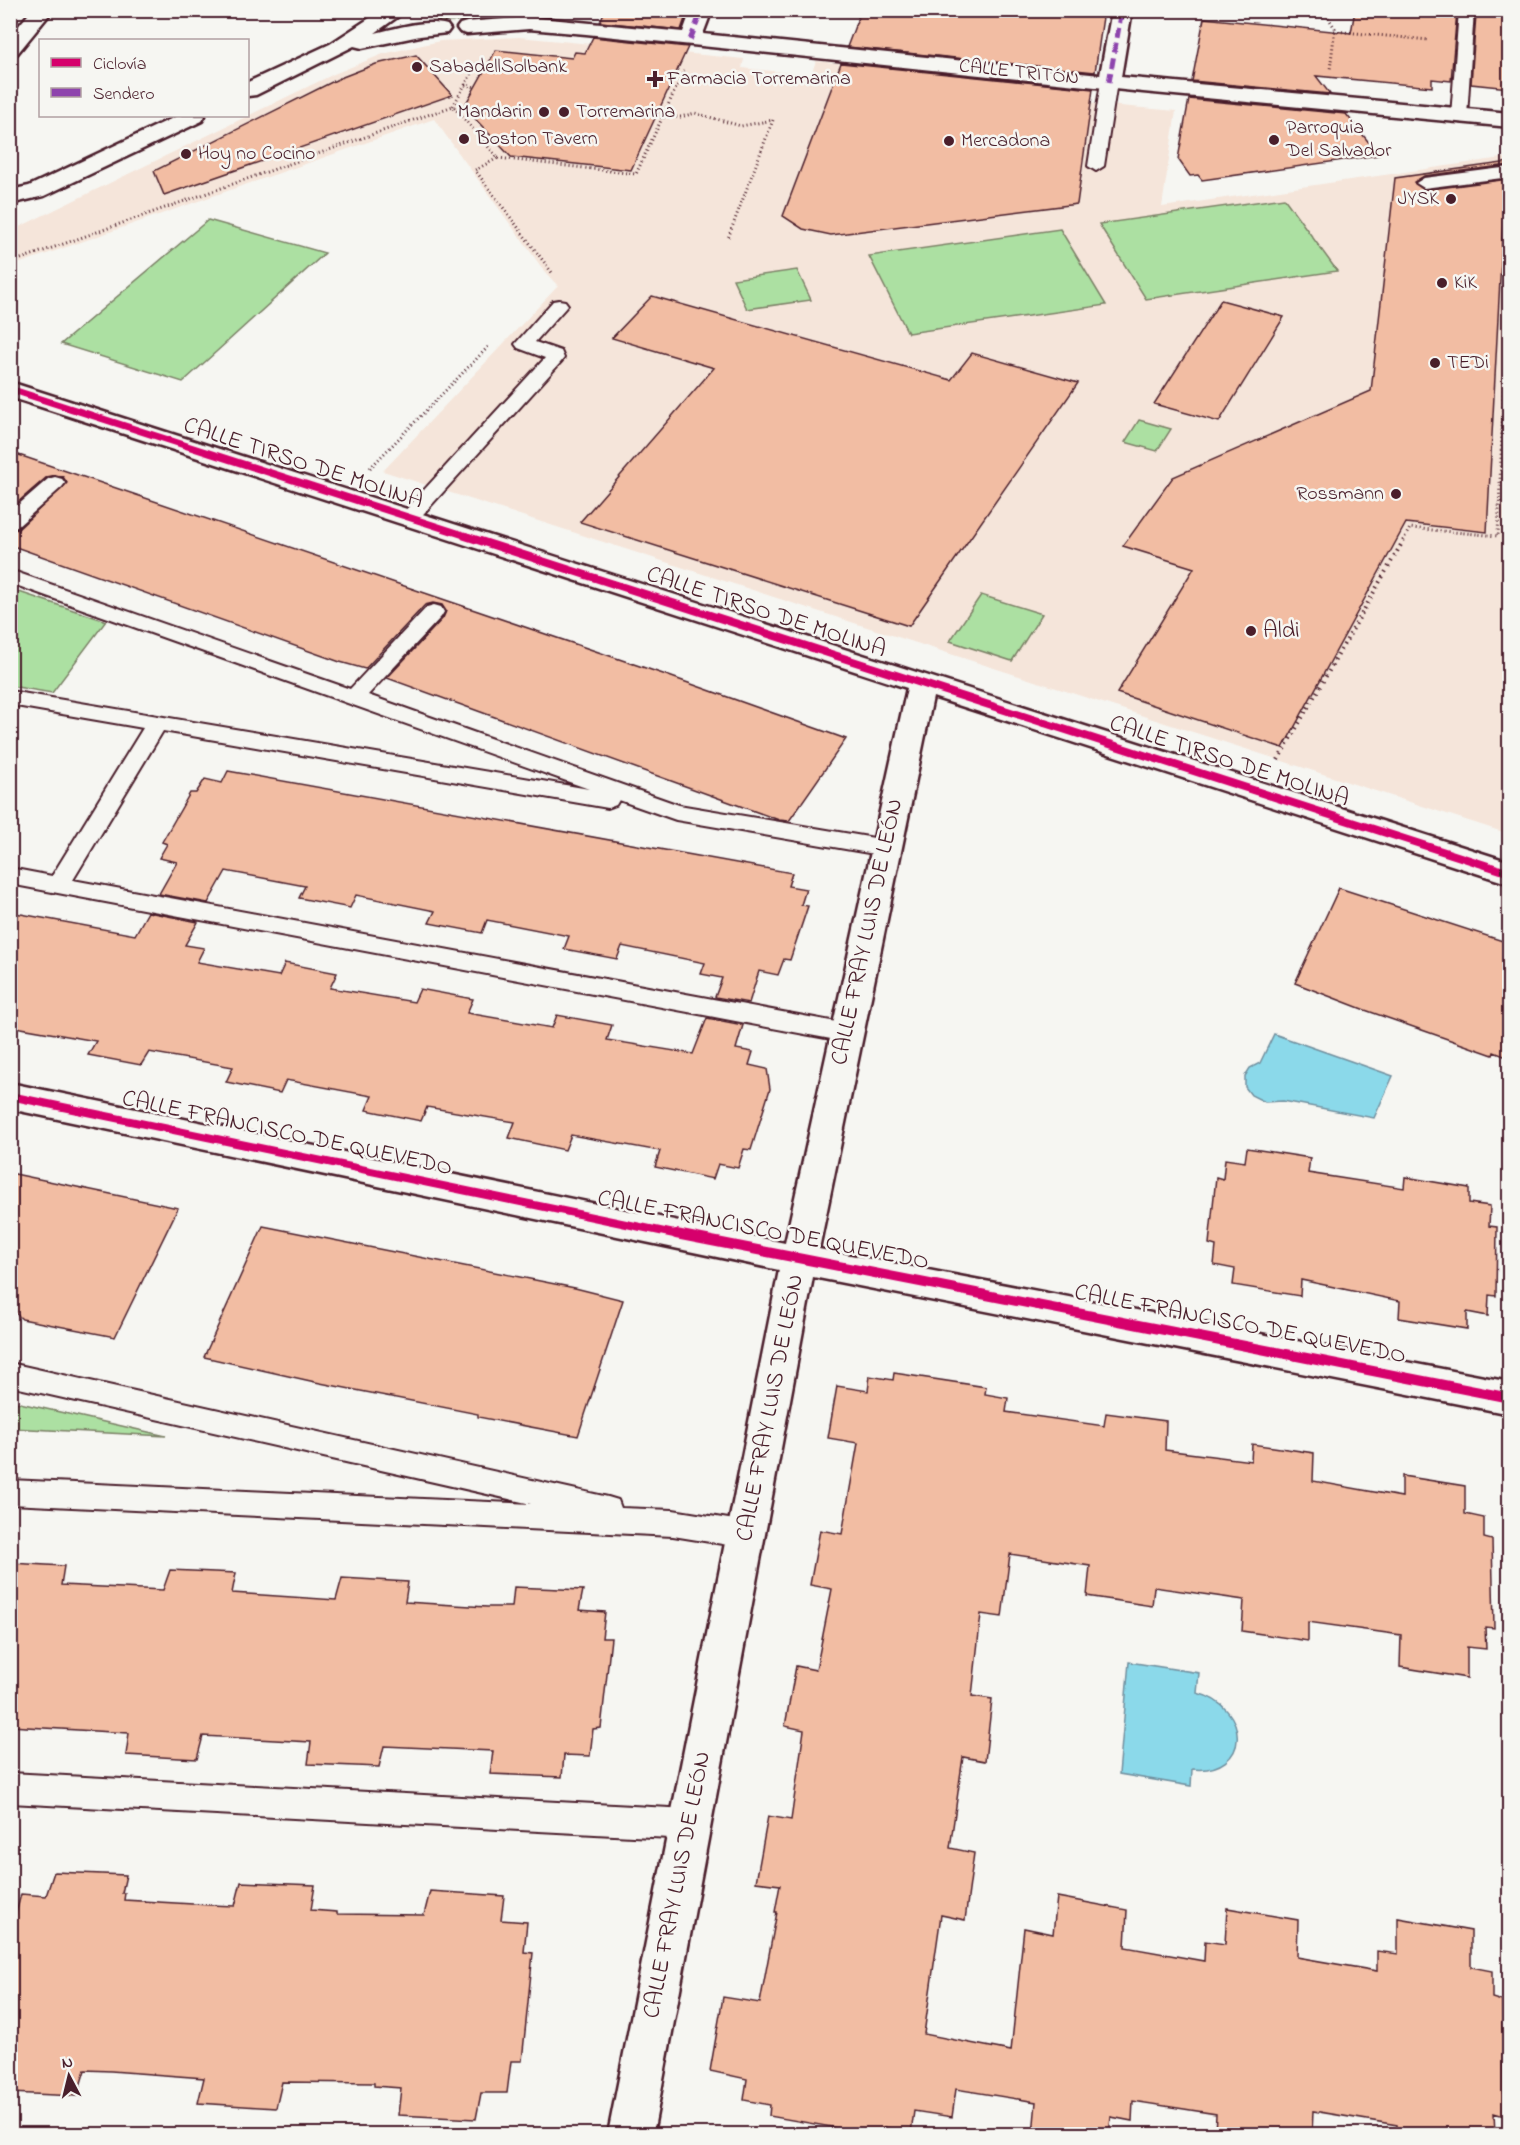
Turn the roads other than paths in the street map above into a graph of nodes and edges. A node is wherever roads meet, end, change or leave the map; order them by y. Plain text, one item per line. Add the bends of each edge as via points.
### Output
1 (44, 10) edge
2 (397, 10) edge
3 (409, 10) edge
4 (497, 10) edge
5 (506, 10) edge
6 (702, 10) edge
7 (1122, 10) edge
8 (1467, 10) edge
9 (529, 23) junction
10 (467, 28) junction
11 (440, 29) junction
12 (690, 40) junction
13 (337, 48) junction
14 (10, 50) edge
15 (1109, 82) junction
16 (249, 90) edge
17 (1459, 116) junction
18 (192, 117) edge
19 (1509, 120) edge
20 (1096, 166) dead end
21 (1509, 172) edge
22 (69, 174) junction
23 (10, 181) edge
24 (1424, 183) dead end
25 (36, 190) junction
26 (10, 197) edge
27 (10, 213) edge
28 (559, 305) dead end
29 (10, 389) edge
30 (56, 483) dead end
31 (409, 518) junction
32 (10, 523) edge
33 (10, 576) edge
34 (434, 612) dead end
35 (922, 683) junction
36 (10, 698) edge
37 (354, 698) junction
38 (157, 723) junction
39 (676, 812) junction
40 (886, 848) junction
41 (1509, 873) edge
42 (10, 876) edge
43 (58, 885) junction
44 (847, 1032) junction
45 (10, 1096) edge
46 (799, 1260) junction
47 (10, 1374) edge
48 (1509, 1398) edge
49 (10, 1492) edge
50 (674, 1523) junction
51 (747, 1535) junction
52 (10, 1788) edge
53 (689, 1824) junction
54 (631, 2134) edge

1 - 14 street
2 - 13 street
3 - 11 street via 417,22
4 - 10 street via 490,19
5 - 9 street, CALLE TRITÓN
6 - 12 street
7 - 15 street
8 - 17 lane
9 - 10 street, CALLE TRITÓN
9 - 12 street, CALLE TRITÓN
10 - 11 street, CALLE TRITÓN
11 - 13 street, CALLE TRITÓN
12 - 15 street, CALLE TRITÓN
13 - 16 street
15 - 17 street, CALLE TRITÓN
15 - 20 lane
17 - 19 street, CALLE TRITÓN
18 - 22 street
21 - 24 lane
22 - 23 street
22 - 25 street
25 - 26 street
25 - 27 street
28 - 31 lane via 524,344 555,358
29 - 31 street, CALLE TIRSO DE MOLINA
30 - 32 lane
31 - 35 street, CALLE TIRSO DE MOLINA
33 - 37 lane
34 - 37 lane
35 - 40 street, CALLE FRAY LUIS DE LEÓN
35 - 41 street, CALLE TIRSO DE MOLINA
36 - 38 lane
37 - 39 lane
38 - 39 lane
38 - 43 lane
39 - 40 lane
40 - 44 street, CALLE FRAY LUIS DE LEÓN
42 - 43 lane
43 - 44 lane
44 - 46 street, CALLE FRAY LUIS DE LEÓN
45 - 46 street, CALLE FRANCISCO DE QUEVEDO
46 - 48 street, CALLE FRANCISCO DE QUEVEDO
46 - 51 street, CALLE FRAY LUIS DE LEÓN
47 - 50 lane
49 - 50 lane
50 - 51 lane
51 - 53 street, CALLE FRAY LUIS DE LEÓN
52 - 53 lane
53 - 54 street, CALLE FRAY LUIS DE LEÓN

